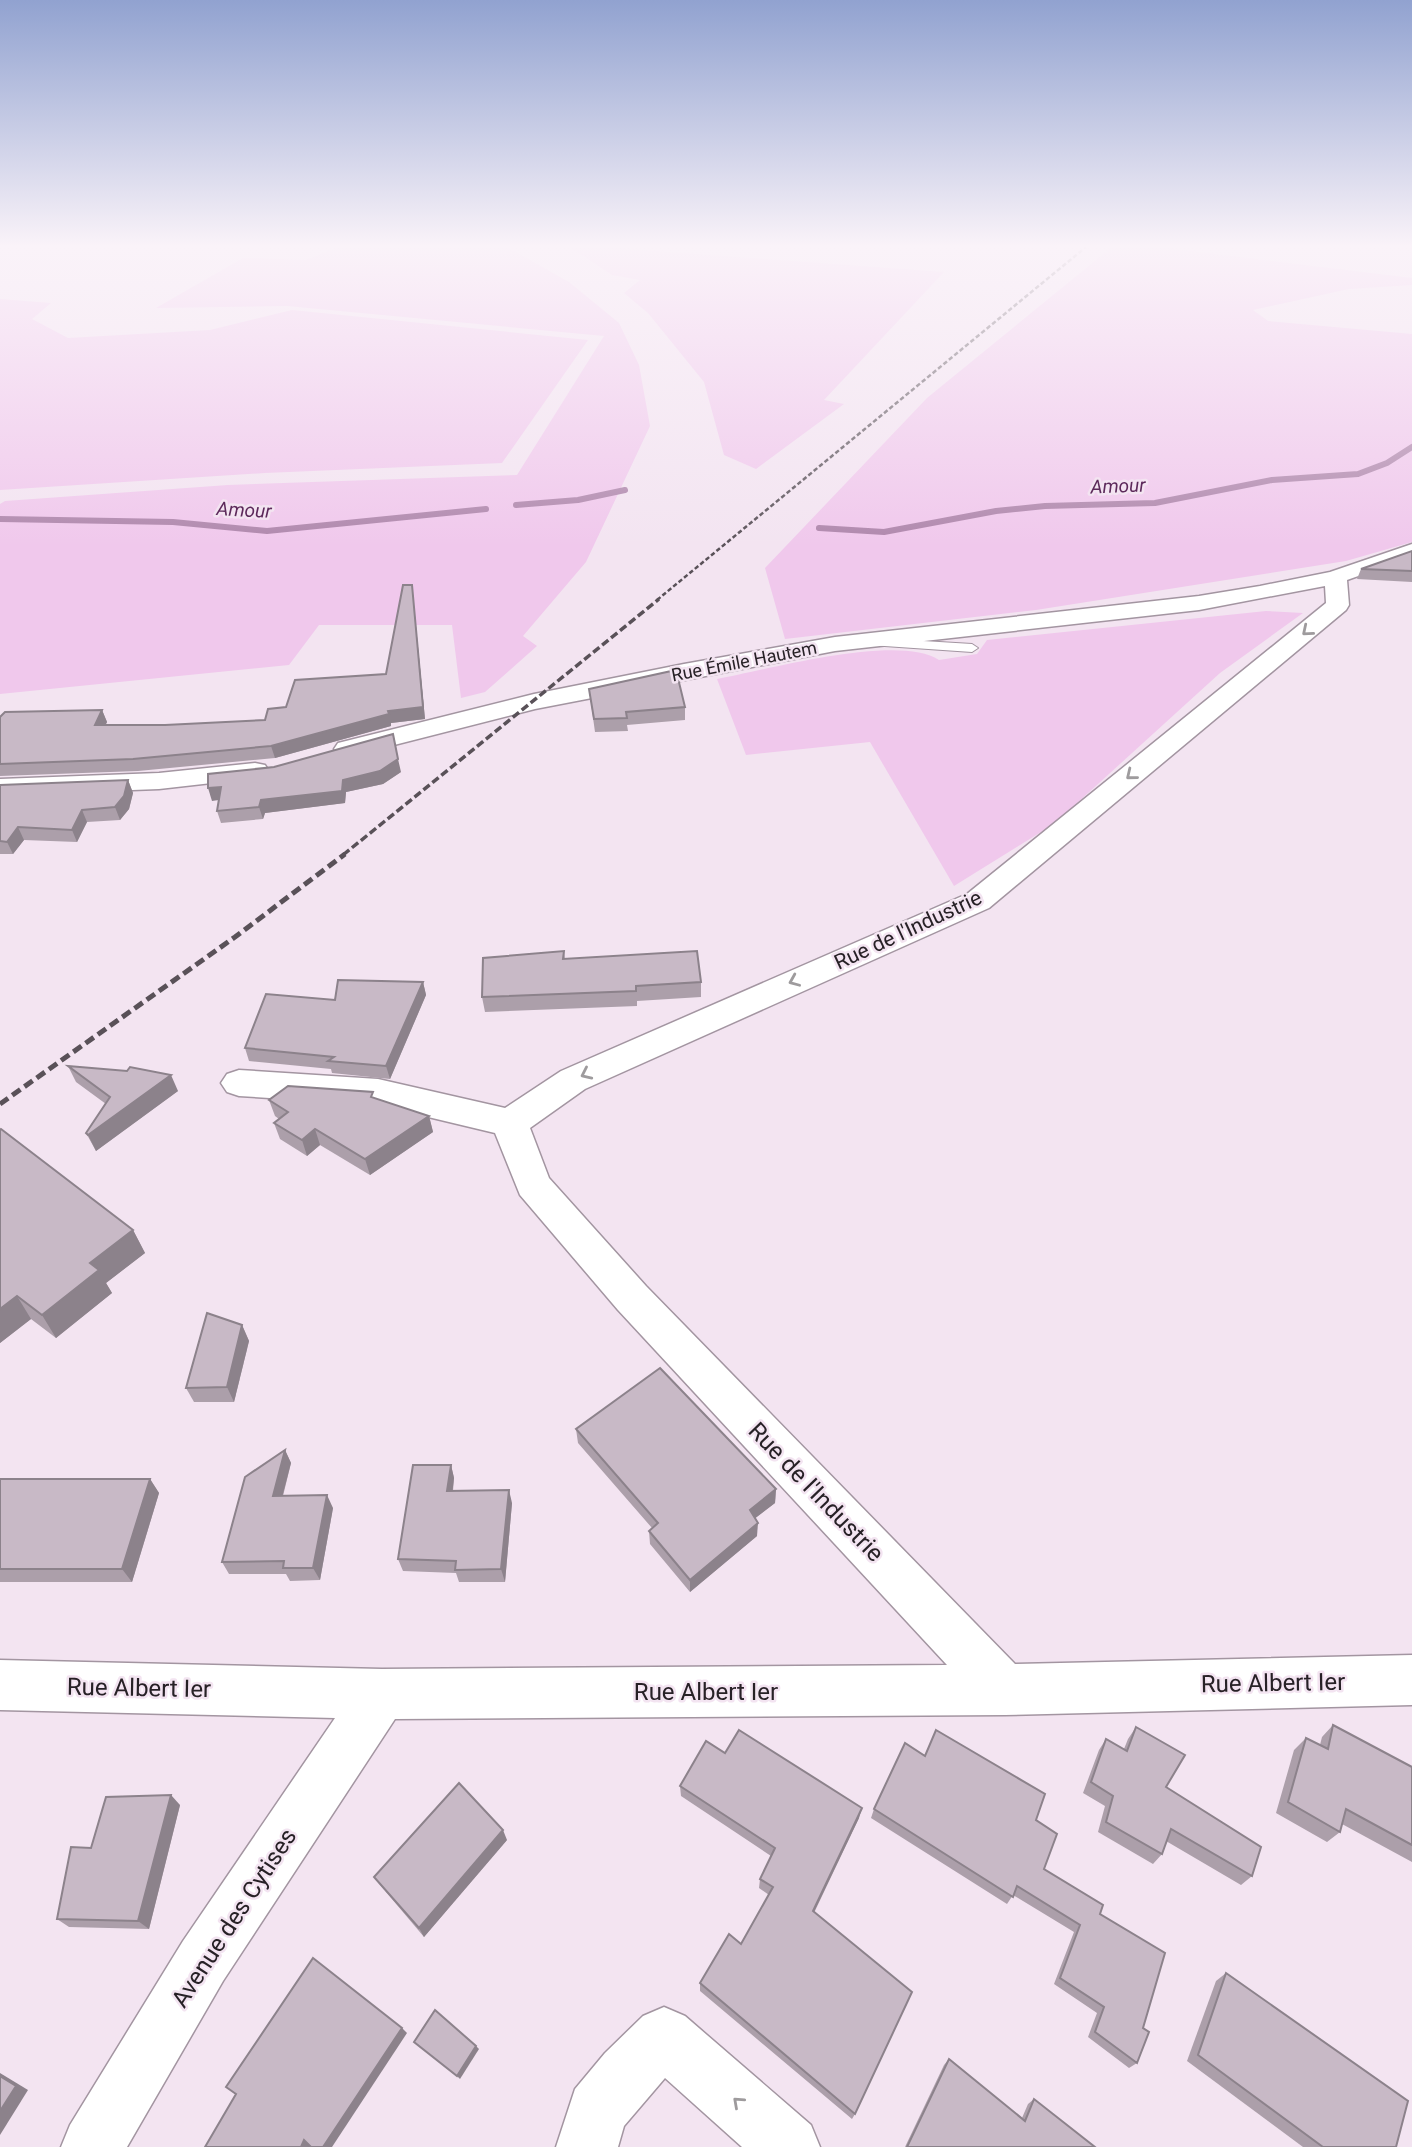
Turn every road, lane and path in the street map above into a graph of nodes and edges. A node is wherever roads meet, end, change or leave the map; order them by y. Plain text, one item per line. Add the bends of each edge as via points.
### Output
1 (1409, 551) edge
2 (1336, 577) junction
3 (860, 641) junction
4 (972, 648) dead end
5 (330, 754) edge
6 (277, 769) edge
7 (0, 787) edge
8 (239, 1083) dead end
9 (510, 1123) junction
10 (1412, 1680) edge
11 (0, 1685) edge
12 (1005, 1690) junction
13 (382, 1694) junction
14 (92, 2147) edge
15 (587, 2147) edge
16 (789, 2147) edge

1 - 2 street, Rue Émile Hautem
2 - 3 street, Rue Émile Hautem via 1199,603
2 -> 9 street, Rue de l'Industrie via 1338,605 978,901 573,1080
3 - 4 lane
3 - 5 street, Rue Émile Hautem via 534,702
6 - 7 street
8 - 9 street via 378,1092
9 - 12 street, Rue de l'Industrie via 533,1185 632,1298
10 - 12 street, Rue Albert Ier
11 - 13 street, Rue Albert Ier
12 - 13 street, Rue Albert Ier
13 - 14 street, Avenue des Cytises via 203,1961
16 -> 15 street via 664,2037 597,2111

